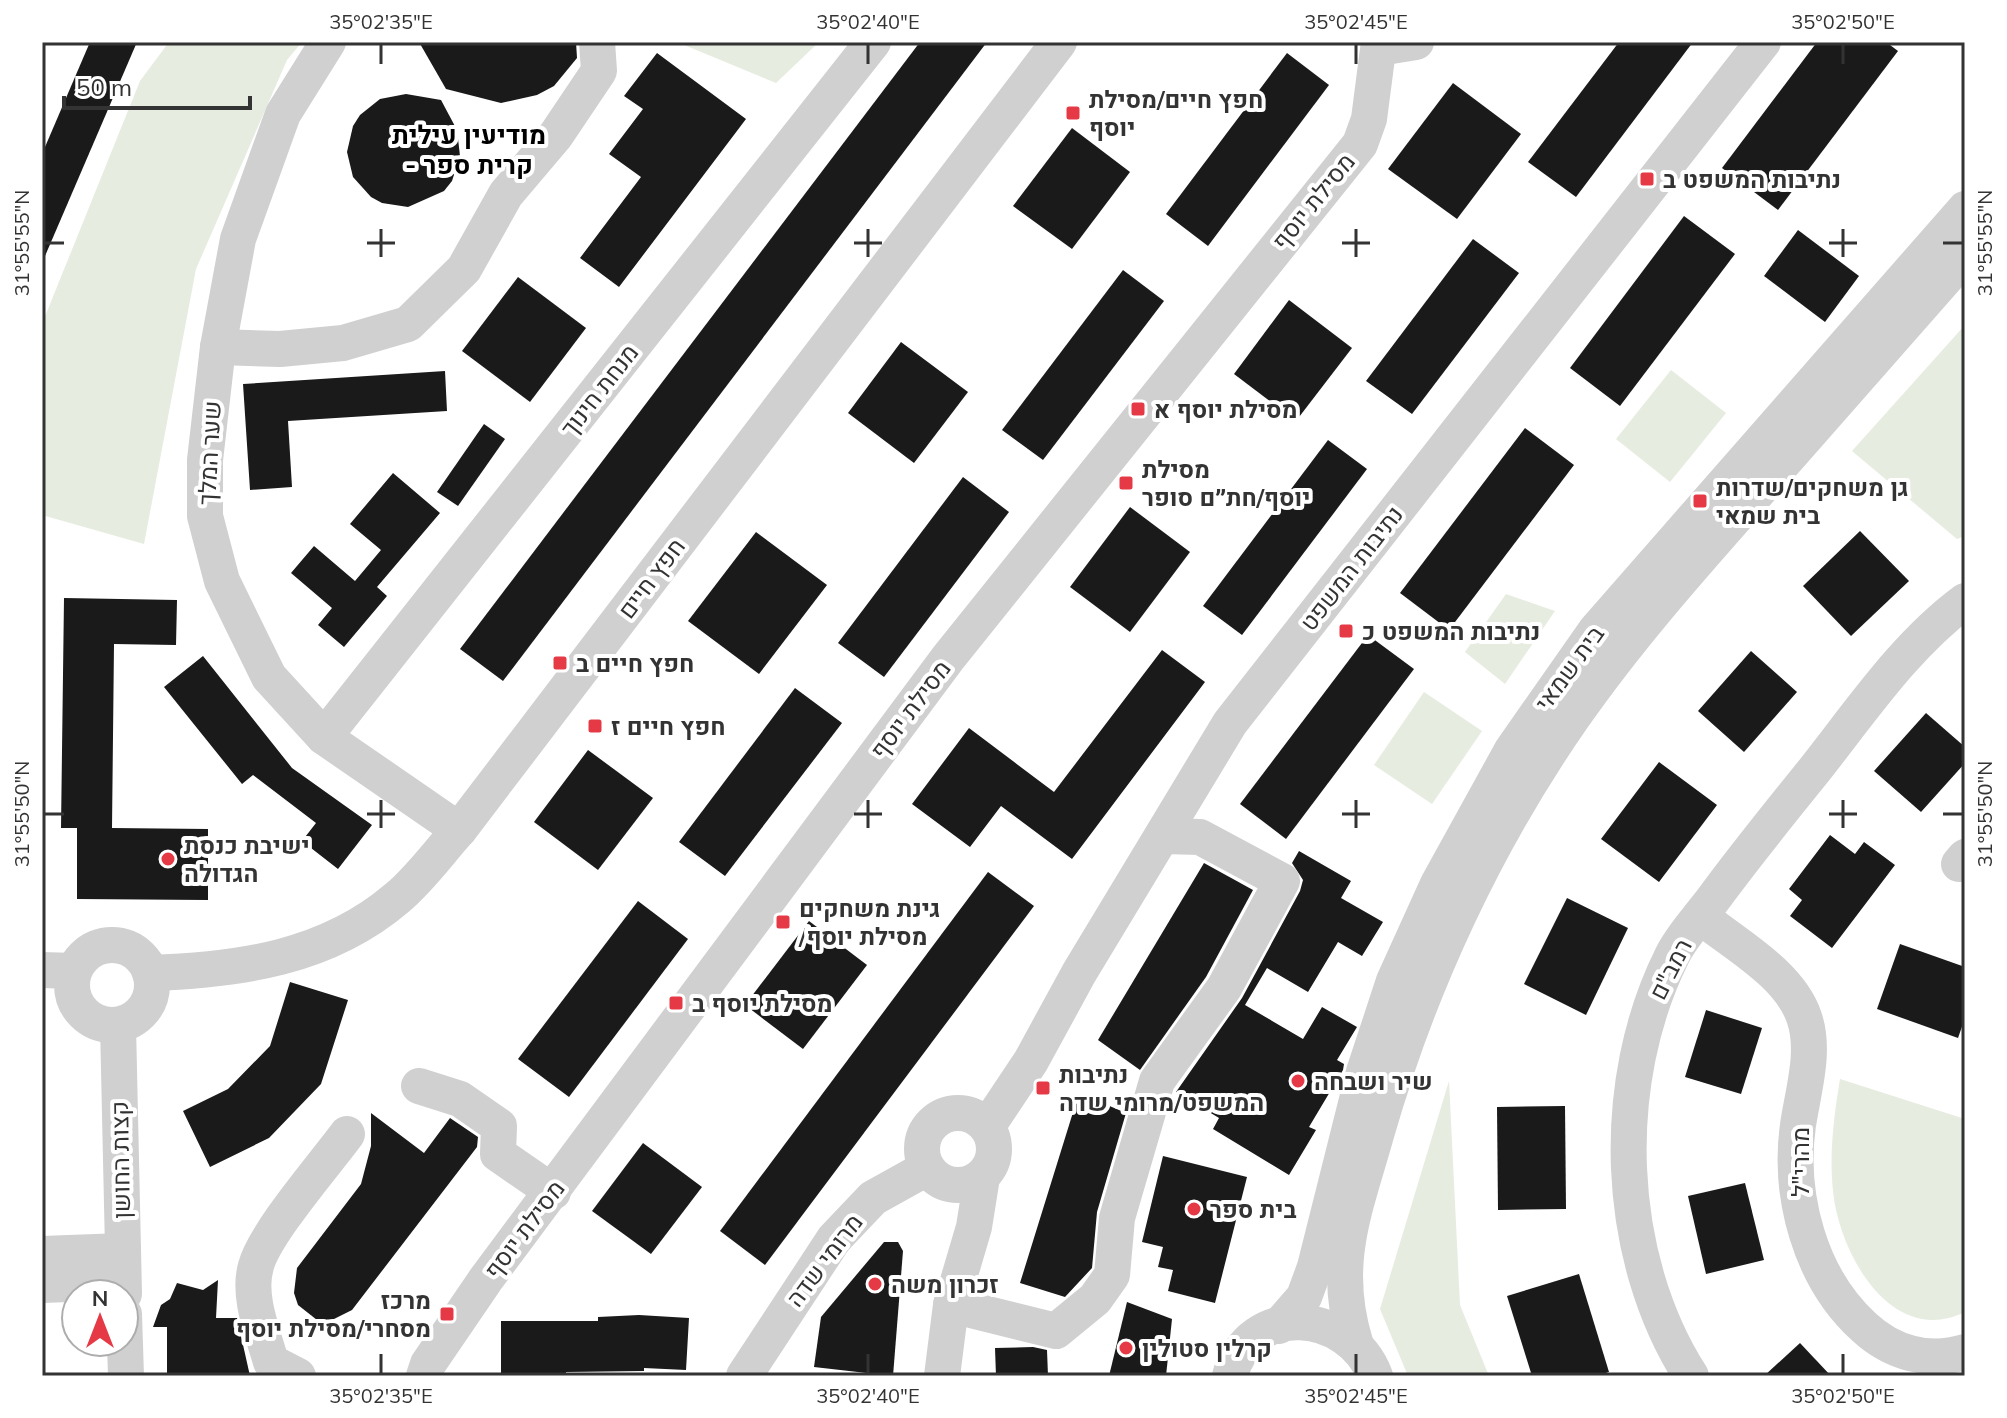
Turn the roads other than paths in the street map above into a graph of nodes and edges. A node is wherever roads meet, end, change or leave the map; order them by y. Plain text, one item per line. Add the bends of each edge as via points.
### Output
1 (328, 42) edge
2 (597, 42) edge
3 (873, 42) edge
4 (1059, 42) edge
5 (1416, 42) edge
6 (1763, 42) edge
7 (1379, 45) edge
8 (1965, 209) edge
9 (1965, 256) edge
10 (218, 347) junction
11 (1965, 601) edge
12 (324, 737) junction
13 (459, 830) junction
14 (1163, 836) junction
15 (1700, 916) junction
16 (150, 973) junction
17 (58, 983) edge
18 (118, 1025) junction
19 (419, 1086) dead end
20 (987, 1127) junction
21 (347, 1134) dead end
22 (927, 1168) junction
23 (982, 1177) junction
24 (553, 1192) junction
25 (1340, 1221) junction
26 (42, 1254) edge
27 (105, 1278) edge
28 (123, 1278) edge
29 (951, 1305) junction
30 (1279, 1326) junction
31 (1355, 1342) junction
32 (1965, 1352) edge
33 (298, 1376) edge
34 (424, 1376) edge
35 (744, 1376) edge
36 (942, 1376) edge
37 (1230, 1376) edge
38 (1375, 1376) edge
39 (1691, 1376) edge

1 - 10 street, שער המלך via 283,114 238,239
2 - 10 street via 599,71 556,135 506,194 464,269 408,324 343,343
3 - 12 street, מנחת חינוך
4 - 13 street, חפץ חיים
5 - 7 street
6 - 14 street, נתיבות המשפט via 1242,707
7 - 24 street, מסילת יוסף via 1369,119 1360,144 948,658
8 - 25 street, בית שמאי via 1596,630 1512,750 1438,884 1394,981 1364,1072
9 - 25 street, בית שמאי via 1650,616 1564,731 1505,831 1425,989
10 - 12 street, שער המלך via 205,460 205,516 222,581 269,677
11 - 15 street, רמב"ם via 1908,653
12 - 13 street, שער המלך
13 - 16 street, חפץ חיים via 398,898 312,949 235,968
14 - 20 street, נתיבות המשפט
14 - 29 street via 1200,837 1282,881 1224,988 1157,1081 1117,1218 1112,1275 1095,1299 1056,1331
15 - 32 street, מהרי"ל via 1773,974 1794,995 1805,1018 1808,1069 1798,1129 1798,1197 1809,1238 1835,1292 1864,1328 1899,1351 1922,1356
15 - 39 street, רמב"ם via 1672,954 1647,1017 1631,1096 1636,1223 1665,1325
16 - 17 street via 132,949 118,944 91,950
16 - 18 street via 147,1006
17 - 18 street via 93,1021
18 - 28 street, קצות החושן
19 - 24 street via 460,1099 499,1126 498,1154
20 - 22 street via 971,1114 958,1112 934,1121 921,1144
20 - 23 street via 994,1157
21 - 33 street via 255,1266 255,1304 271,1362
22 - 23 street via 946,1184 959,1186
22 - 35 street, מרומי שדה via 873,1198 834,1239
23 - 29 street
24 - 34 street, מסילת יוסף via 455,1322
25 - 30 street via 1304,1297
25 - 31 street via 1343,1295
26 - 27 street
29 - 36 street
30 - 31 street via 1313,1322 1335,1328
30 - 37 street via 1255,1338
31 - 38 street

